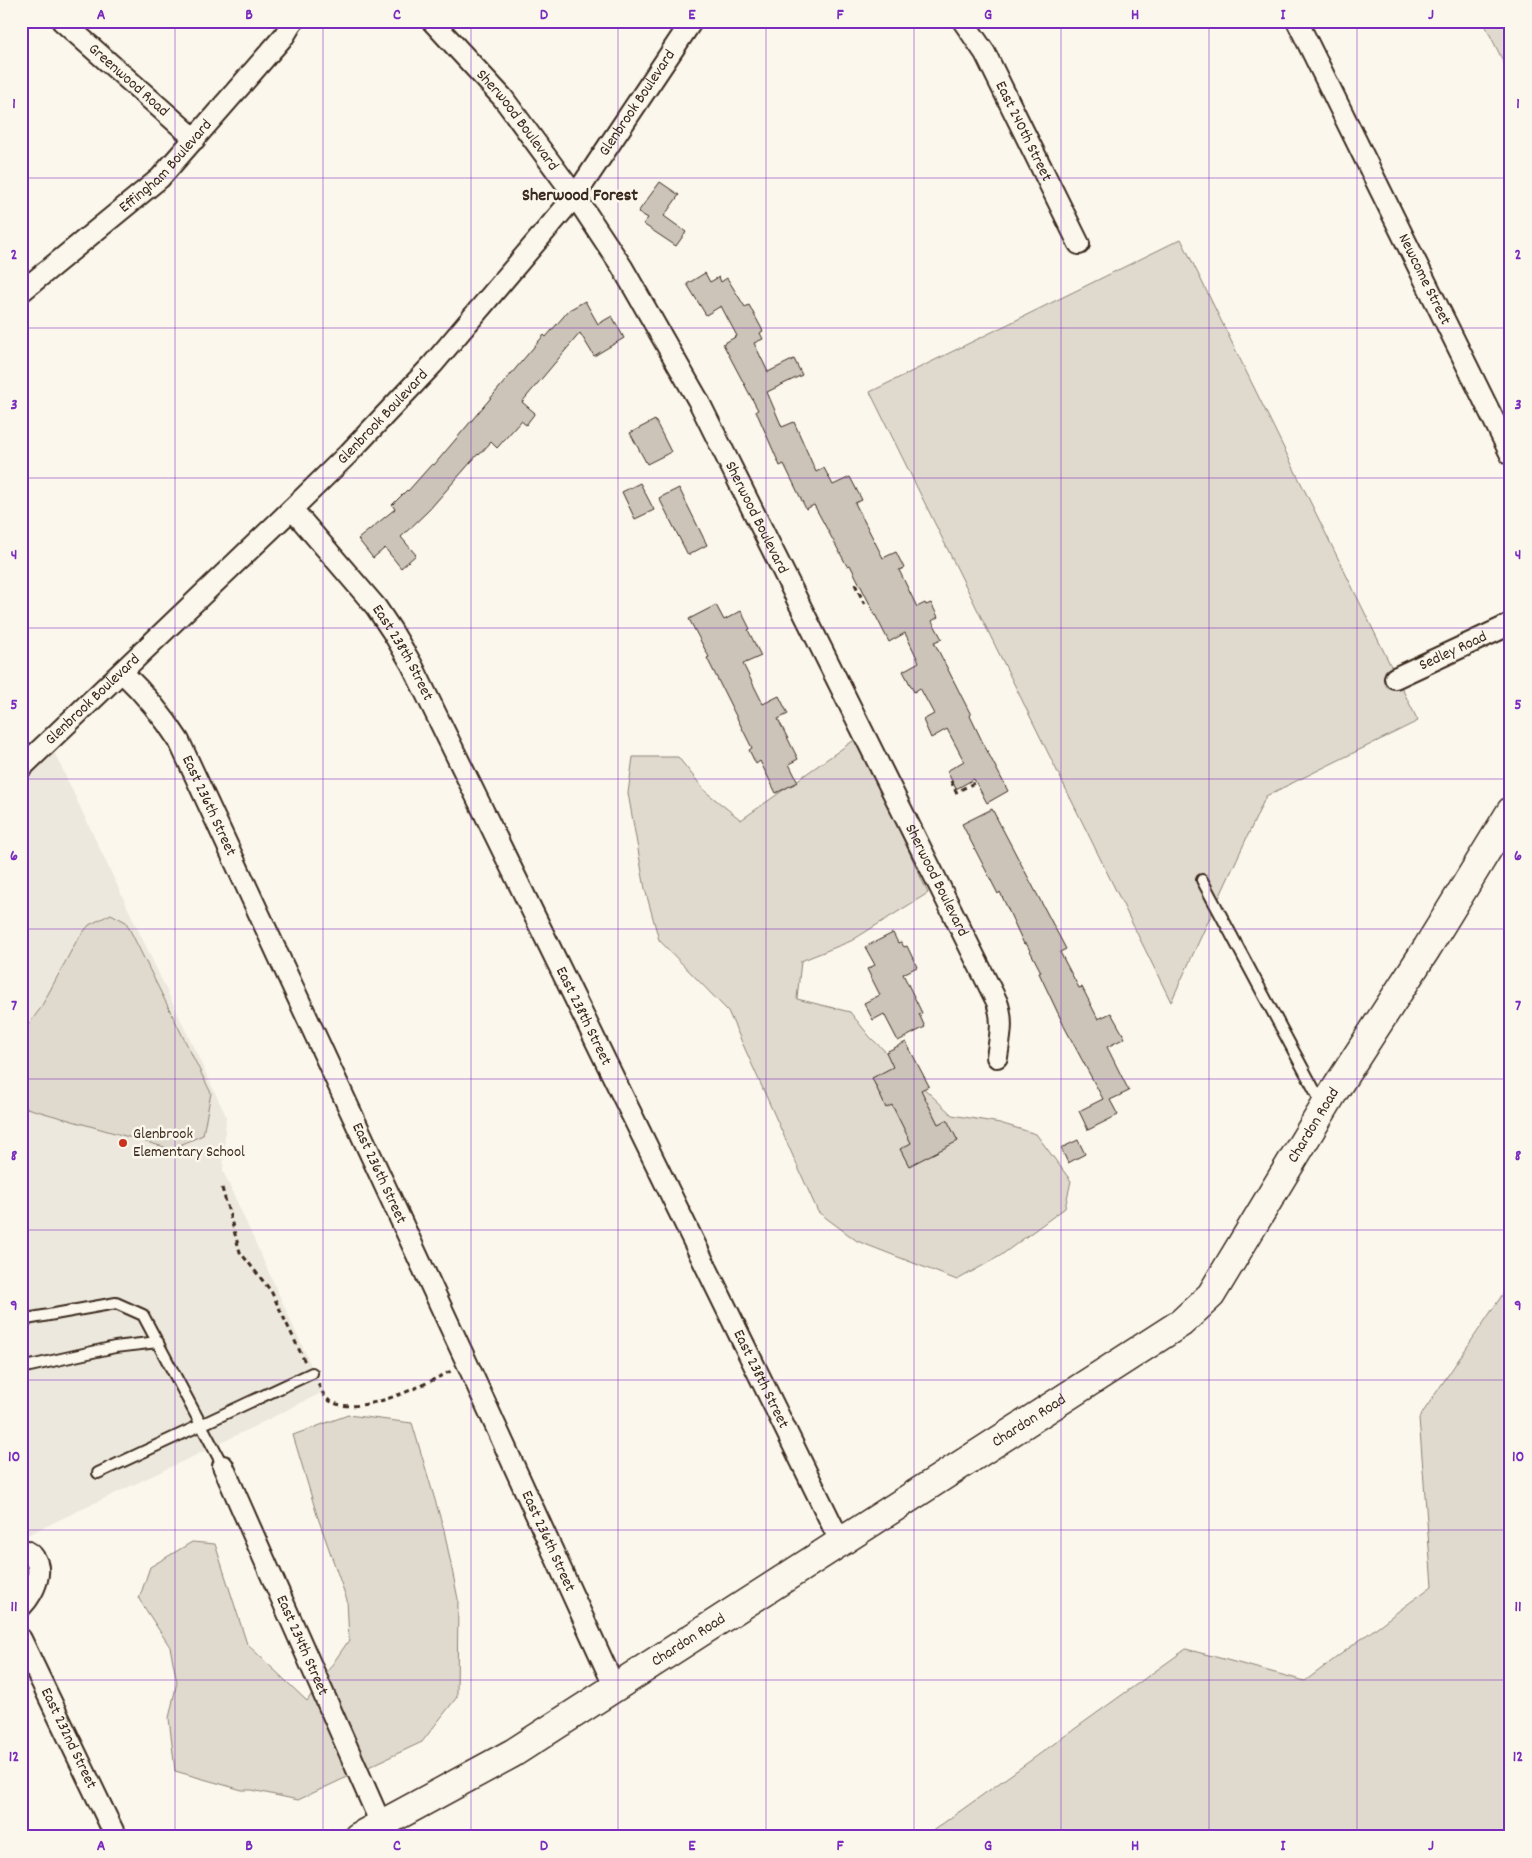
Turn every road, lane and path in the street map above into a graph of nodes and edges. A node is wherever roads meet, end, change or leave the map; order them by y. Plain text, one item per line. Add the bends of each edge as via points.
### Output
1 (62, 21) edge
2 (293, 21) edge
3 (432, 21) edge
4 (692, 21) edge
5 (963, 21) edge
6 (1297, 21) edge
7 (195, 139) junction
8 (575, 196) junction
9 (1079, 244) dead end
10 (21, 292) edge
11 (1511, 455) edge
12 (292, 510) junction
13 (854, 584) dead end
14 (868, 601) dead end
15 (1511, 624) edge
16 (122, 672) junction
17 (1394, 678) dead end
18 (21, 768) edge
19 (950, 781) dead end
20 (976, 782) dead end
21 (1511, 811) edge
22 (1202, 880) dead end
23 (996, 1057) dead end
24 (1324, 1107) junction
25 (222, 1188) dead end
26 (21, 1320) edge
27 (158, 1342) junction
28 (467, 1363) junction
29 (21, 1368) edge
30 (312, 1373) junction
31 (201, 1424) junction
32 (223, 1466) joint
33 (98, 1473) dead end
34 (840, 1543) junction
35 (21, 1549) edge
36 (21, 1607) edge
37 (21, 1639) edge
38 (615, 1688) junction
39 (370, 1831) edge
40 (116, 1837) edge

1 - 7 street, Greenwood Road
2 - 7 street, Effingham Boulevard via 284,36
3 - 8 street, Sherwood Boulevard via 503,98
4 - 8 street, Glenbrook Boulevard
5 - 9 street, East 240th Street via 985,53
6 - 11 street, Newcome Street
7 - 10 street, Effingham Boulevard via 160,178
8 - 12 street, Glenbrook Boulevard via 434,364
8 - 23 street, Sherwood Boulevard via 622,267 698,400 980,964 1000,1014 1001,1032
12 - 16 street, Glenbrook Boulevard
12 - 34 street, East 238th Street via 376,607 412,665
13 - 14 path via 864,604
15 - 17 street, Sedley Road
16 - 18 street, Glenbrook Boulevard
16 - 28 street, East 236th Street via 146,694 178,741
19 - 20 path via 956,792
21 - 24 main road, Chardon Road
22 - 24 lane
24 - 34 main road, Chardon Road via 1211,1295 1181,1322
25 - 30 path via 240,1252 271,1291
26 - 27 lane via 116,1303 143,1315
27 - 29 lane via 115,1347
27 - 31 lane
28 - 30 path via 399,1396 368,1404 341,1405 326,1398
28 - 38 street, East 236th Street
30 - 31 lane
31 - 32 lane
31 - 33 lane
32 - 39 street, East 234th Street
34 - 38 main road, Chardon Road
35 - 36 street via 35,1557 38,1577 32,1593
37 - 40 street, East 232nd Street
38 - 39 main road, Chardon Road via 513,1753

